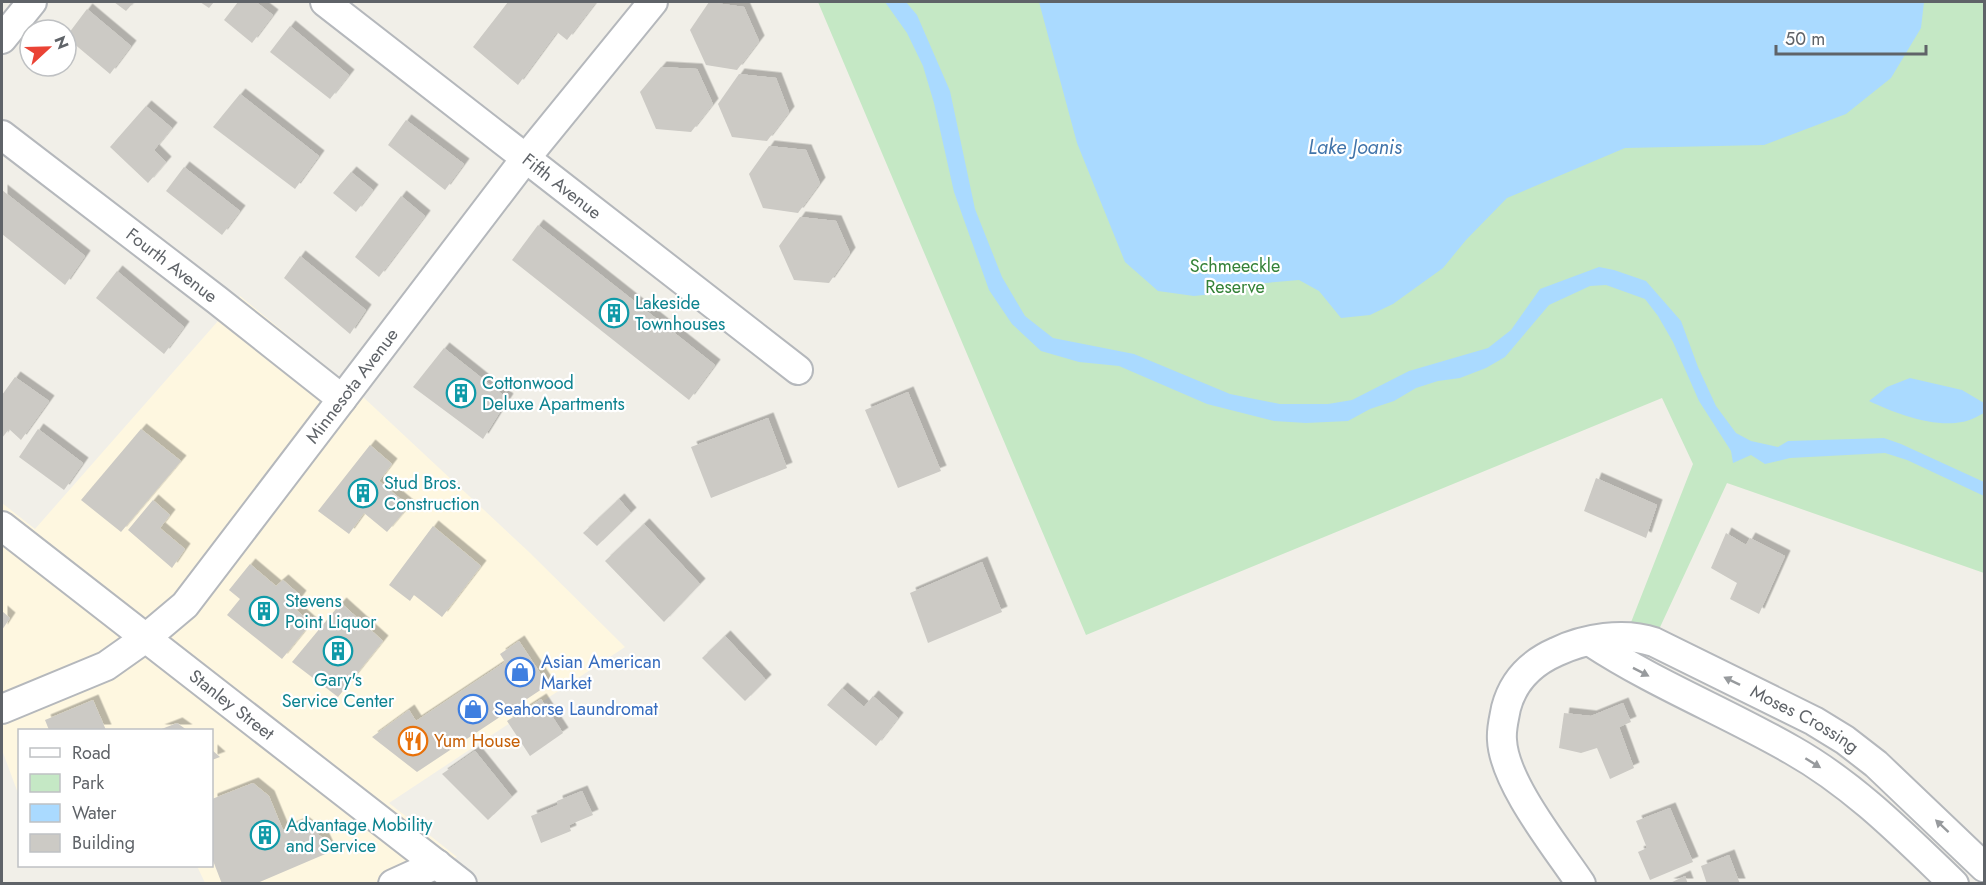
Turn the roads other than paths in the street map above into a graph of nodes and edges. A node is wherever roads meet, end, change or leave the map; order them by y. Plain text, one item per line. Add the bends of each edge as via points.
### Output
1 (32, 2) edge
2 (325, 2) edge
3 (653, 2) edge
4 (2, 39) edge
5 (2, 135) edge
6 (525, 159) junction
7 (798, 370) dead end
8 (342, 399) junction
9 (2, 526) edge
10 (147, 638) junction
11 (1591, 642) junction
12 (2, 709) edge
13 (437, 864) junction
14 (1984, 867) edge
15 (393, 884) edge
16 (462, 884) edge
17 (1581, 884) edge
18 (1954, 884) edge

1 - 4 street
2 - 6 street, Fifth Avenue
3 - 6 street, Minnesota Avenue
5 - 8 street, Fourth Avenue
6 - 7 street, Fifth Avenue
6 - 8 street, Minnesota Avenue
8 - 10 street, Minnesota Avenue via 192,598
9 - 10 street, Stanley Street
10 - 12 street, Minnesota Avenue via 106,666
10 - 13 street, Stanley Street
14 -> 11 street, Moses Crossing via 1876,764 1814,722 1654,642 1620,636
11 - 17 street, Moses Crossing via 1563,648 1532,666 1513,690 1503,722 1504,753 1514,780
11 -> 18 street, Moses Crossing via 1627,666 1824,770 1861,796
13 - 15 street
13 - 16 street, Stanley Street

